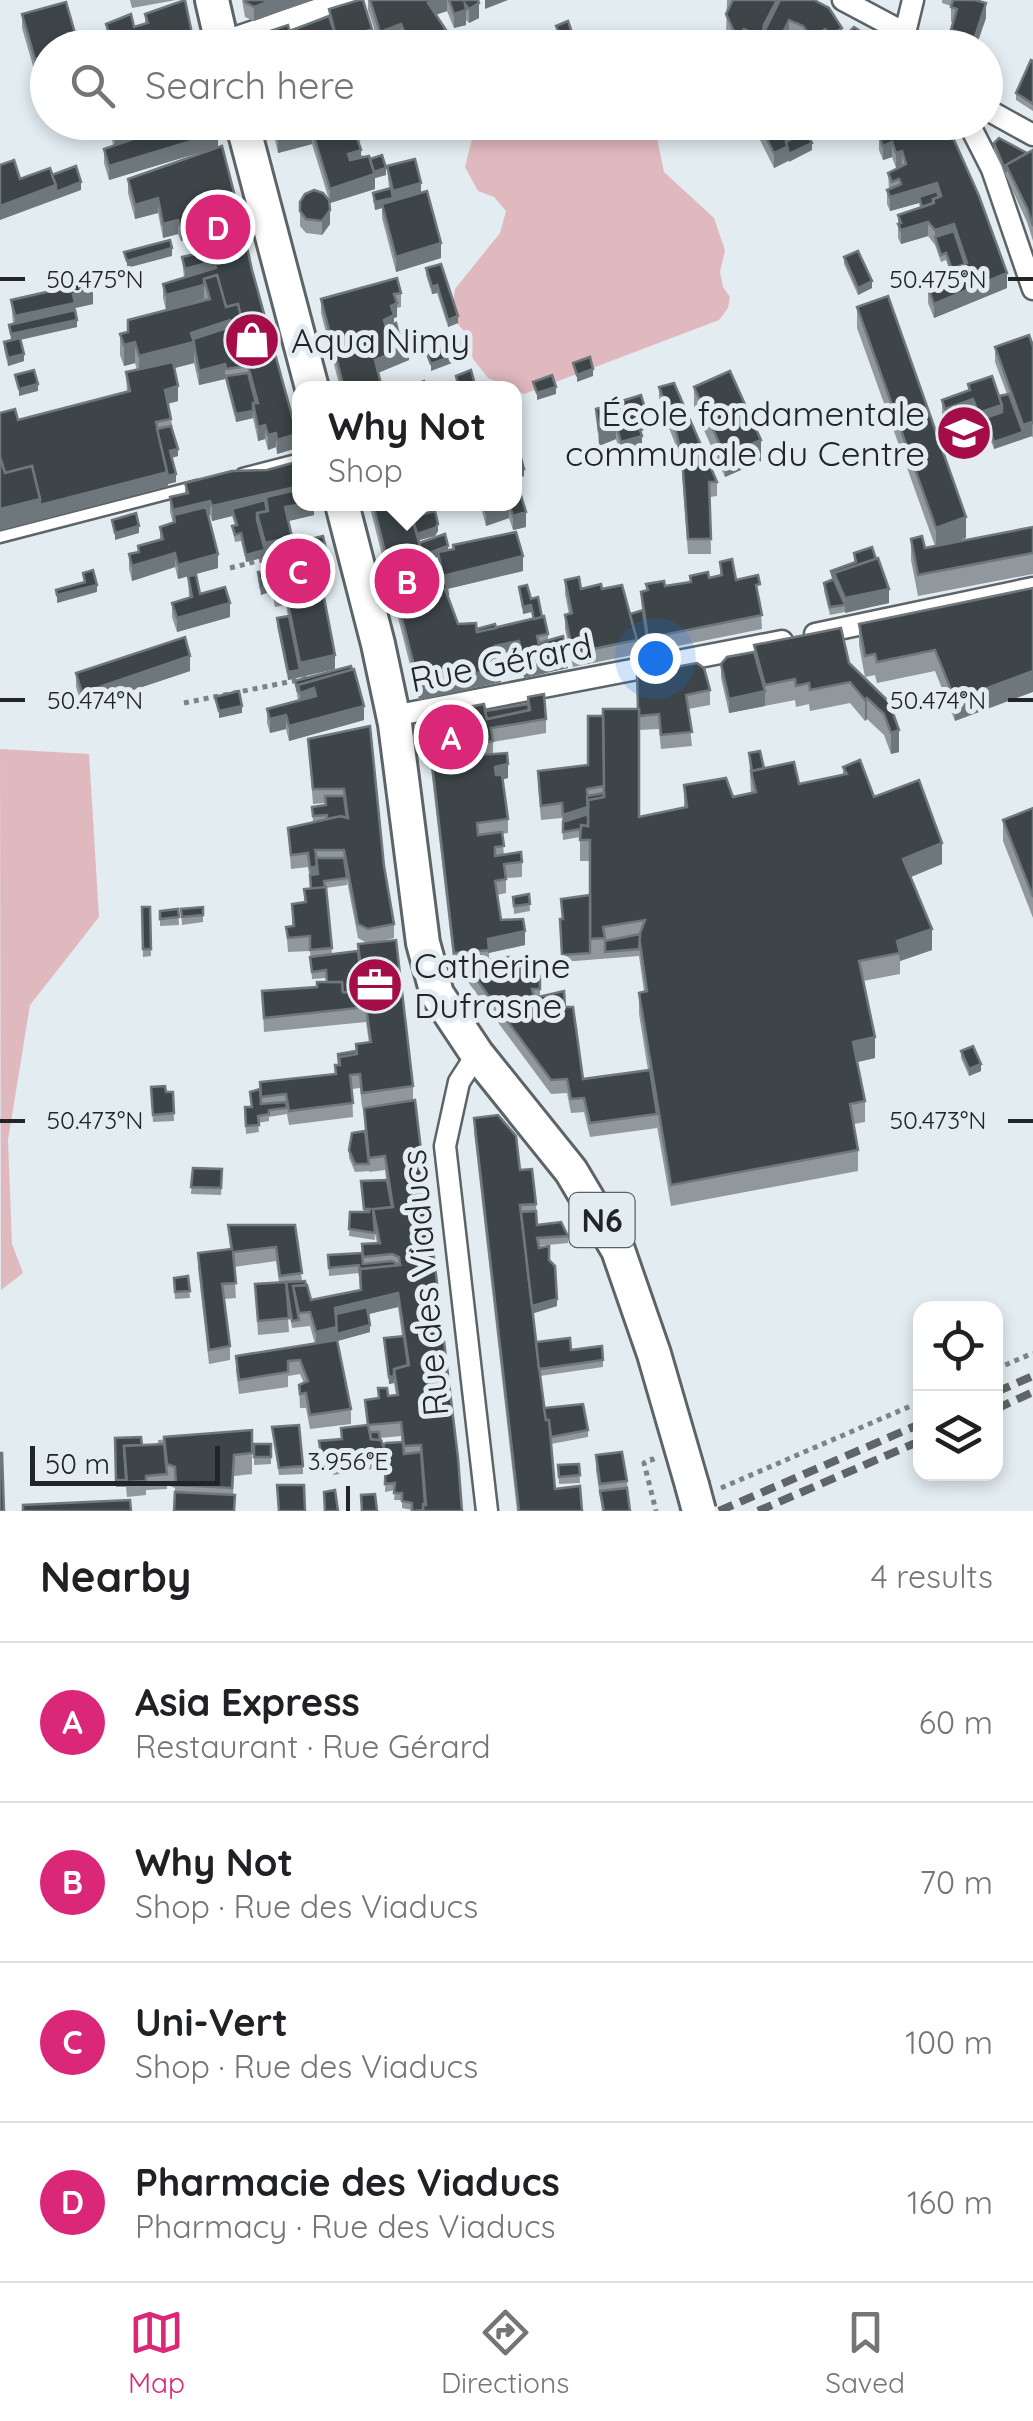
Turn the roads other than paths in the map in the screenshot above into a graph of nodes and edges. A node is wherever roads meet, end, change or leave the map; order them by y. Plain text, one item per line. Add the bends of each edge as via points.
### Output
1 (212, 0) edge
2 (345, 0) edge
3 (843, 0) edge
4 (913, 0) edge
5 (219, 30) edge
6 (263, 30) edge
7 (892, 30) edge
8 (913, 30) edge
9 (1003, 118) edge
10 (1033, 135) edge
11 (247, 140) edge
12 (977, 140) edge
13 (1033, 289) edge
14 (310, 381) edge
15 (292, 461) edge
16 (225, 478) edge
17 (206, 483) edge
18 (344, 511) edge
19 (0, 537) edge
20 (1033, 588) edge
21 (393, 716) junction
22 (477, 1054) junction
23 (695, 1498) edge
24 (487, 1511) edge

1 - 5 main road
2 - 6 street
3 - 7 street
4 - 8 street
9 - 10 street
11 - 14 main road
12 - 13 street
15 - 16 lane
17 - 19 lane
18 - 21 main road, N6
20 - 21 street, Rue Gérard
21 - 22 main road, N6 via 429,969 437,994
22 - 23 main road, N6 via 571,1171 618,1250
22 - 24 street, Rue des Viaducs via 460,1082 446,1146

